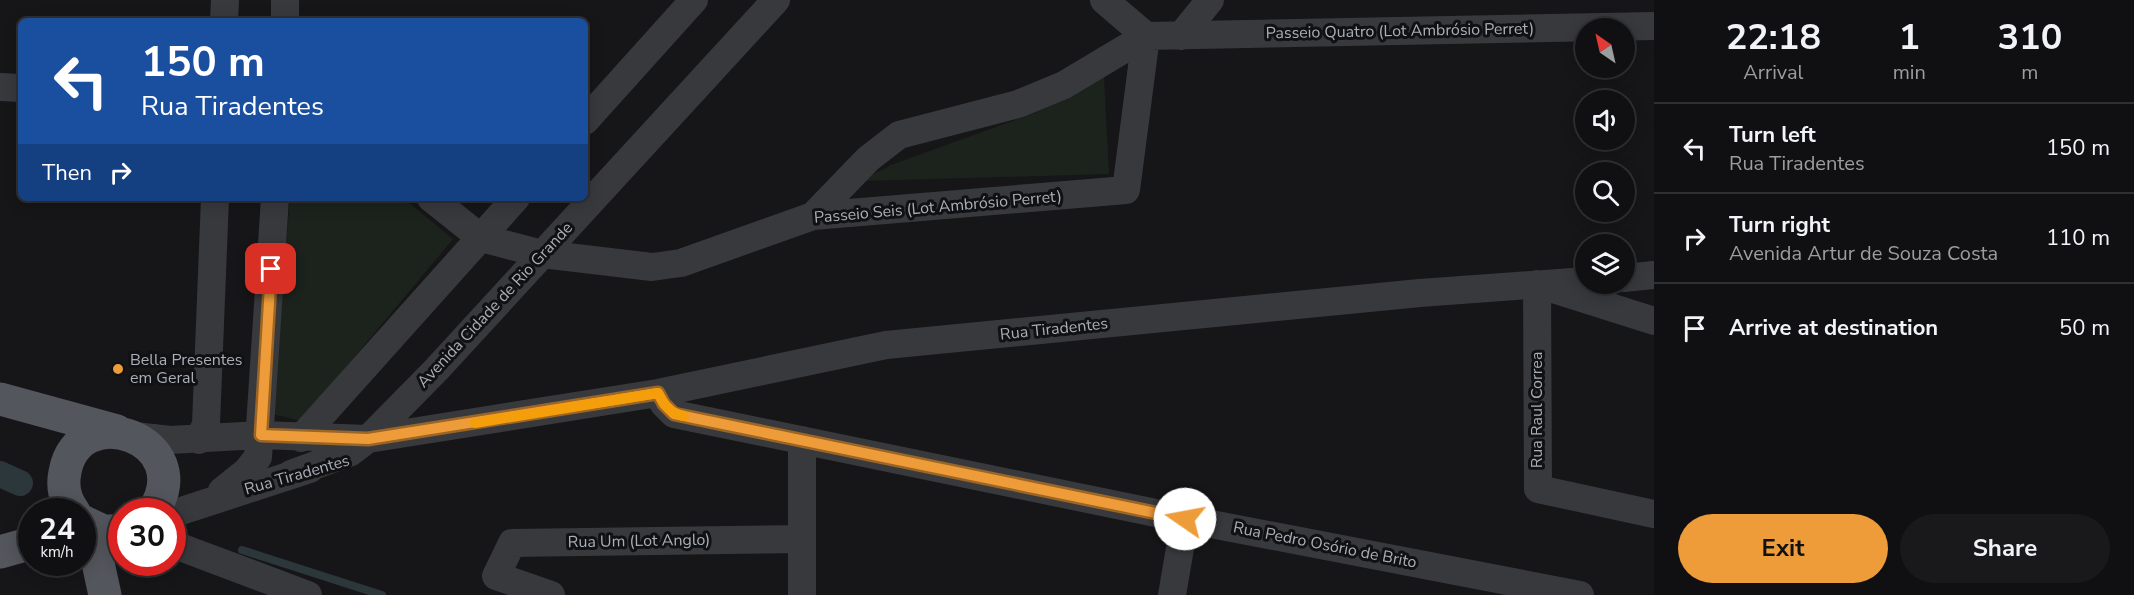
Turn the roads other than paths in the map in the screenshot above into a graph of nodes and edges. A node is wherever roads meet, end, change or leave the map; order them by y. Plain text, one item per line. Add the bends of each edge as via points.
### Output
1 (225, 0) edge
2 (285, 0) edge
3 (694, 0) edge
4 (1104, 0) edge
5 (1210, 0) edge
6 (768, 3) edge
7 (224, 18) edge
8 (285, 18) edge
9 (1654, 26) edge
10 (1146, 36) junction
11 (1181, 36) junction
12 (0, 87) edge
13 (18, 88) edge
14 (588, 119) edge
15 (216, 201) edge
16 (275, 201) edge
17 (435, 201) edge
18 (513, 201) edge
19 (813, 216) junction
20 (481, 238) junction
21 (542, 254) junction
22 (1654, 275) edge
23 (1635, 277) edge
24 (1575, 282) edge
25 (1537, 284) junction
26 (1654, 321) edge
27 (436, 370) junction
28 (658, 393) junction
29 (0, 399) edge
30 (527, 414) junction
31 (457, 426) junction
32 (128, 434) junction
33 (261, 435) junction
34 (301, 438) junction
35 (368, 439) junction
36 (200, 440) junction
37 (802, 440) junction
38 (291, 474) junction
39 (69, 498) edge
40 (159, 498) edge
41 (206, 503) junction
42 (186, 509) edge
43 (1654, 514) edge
44 (1185, 519) junction
45 (802, 539) junction
46 (96, 544) edge
47 (18, 547) edge
48 (186, 549) edge
49 (0, 552) edge
50 (1473, 584) edge
51 (103, 588) edge
52 (308, 595) edge
53 (551, 595) edge
54 (805, 595) edge
55 (1172, 595) edge
56 (1580, 595) edge

1 - 7 street
2 - 8 street
3 - 14 street
4 - 10 street
5 - 11 street
6 - 21 street, Avenida Cidade de Rio Grande
9 - 11 street, Passeio Quatro (Lot Ambrósio Perret)
10 - 11 street, Passeio Quatro (Lot Ambrósio Perret)
10 - 19 street via 1064,85 1018,104 898,135 868,159
10 - 19 street, Passeio Seis (Lot Ambrósio Perret) via 1126,190
12 - 13 street
15 - 36 street via 206,424
16 - 33 street
17 - 20 street
18 - 20 street
19 - 21 street, Passeio Seis (Lot Ambrósio Perret) via 681,263 662,266
20 - 21 street, Passeio Seis (Lot Ambrósio Perret)
20 - 34 street
21 - 27 street, Avenida Cidade de Rio Grande
22 - 23 street
24 - 25 street, Rua Tiradentes
25 - 26 street
25 - 28 street, Rua Tiradentes via 886,345
25 - 43 street, Rua Raul Correa via 1538,489
27 - 31 street via 431,397 434,414
27 - 35 street, Avenida Cidade de Rio Grande
28 - 30 street, Rua Tiradentes
28 - 37 street, Rua Pedro Osório de Brito via 674,414
29 - 32 main road
30 - 31 street, Rua Tiradentes
30 - 38 street, Rua Tiradentes
31 - 35 street, Rua Tiradentes
32 - 36 street, Rua Tiradentes
32 - 39 main road via 106,432 93,436 72,454 63,480
32 - 40 main road via 147,444 157,456 164,487
33 - 34 street, Rua Tiradentes
33 - 36 street, Rua Tiradentes
33 - 41 street via 258,458 248,471
34 - 35 street, Rua Tiradentes
35 - 38 street, Avenida Cidade de Rio Grande via 351,452
37 - 44 street, Rua Pedro Osório de Brito
37 - 45 street
38 - 41 street, Rua Tiradentes
41 - 42 street, Rua Tiradentes
44 - 50 street, Rua Pedro Osório de Brito
44 - 55 street
45 - 53 street, Rua Um (Lot Anglo) via 512,543 496,576
45 - 54 street
46 - 51 main road
47 - 49 main road
48 - 52 street
50 - 56 street, Rua Pedro Osório de Brito

